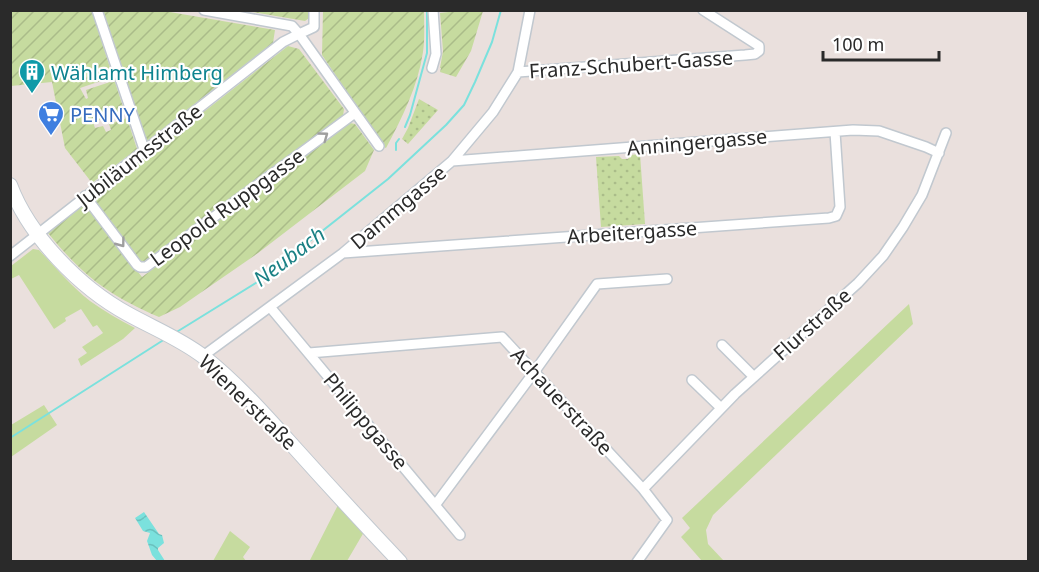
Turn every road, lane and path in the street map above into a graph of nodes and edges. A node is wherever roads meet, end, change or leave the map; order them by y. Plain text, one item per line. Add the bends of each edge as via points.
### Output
1 (97, 10) edge
2 (204, 10) edge
3 (314, 10) edge
4 (433, 10) edge
5 (530, 10) edge
6 (702, 10) edge
7 (298, 34) junction
8 (432, 68) dead end
9 (518, 72) junction
10 (355, 113) junction
11 (835, 132) junction
12 (946, 133) dead end
13 (379, 146) dead end
14 (145, 152) junction
15 (939, 153) junction
16 (452, 161) junction
17 (10, 185) edge
18 (86, 196) junction
19 (38, 234) junction
20 (343, 253) junction
21 (10, 256) edge
22 (667, 279) dead end
23 (270, 307) junction
24 (722, 345) dead end
25 (309, 353) junction
26 (203, 356) junction
27 (535, 371) junction
28 (754, 377) junction
29 (692, 380) dead end
30 (721, 408) junction
31 (643, 489) junction
32 (436, 504) junction
33 (460, 536) dead end
34 (400, 561) edge
35 (637, 561) edge

1 - 14 street
2 - 7 street via 292,26
3 - 7 street, Jubiläumsstraße via 314,27
4 - 8 street via 436,54
5 - 9 street, Dammgasse
6 - 9 street, Franz-Schubert-Gasse via 759,46 759,51 745,56
7 - 10 street
7 - 14 street, Jubiläumsstraße
9 - 16 street, Dammgasse via 493,112
10 - 13 street
18 -> 10 street, Leopold Ruppgasse via 138,265 146,267
11 - 15 street, Anningergasse via 879,131
11 - 16 street, Anningergasse
11 - 20 street, Arbeitergasse via 840,207 836,216 829,218
12 - 15 street, Flurstraße
14 - 18 street, Jubiläumsstraße
15 - 28 street, Flurstraße via 922,195 883,256
16 - 20 street, Dammgasse
17 - 19 street, Wienerstraße
18 - 19 street, Jubiläumsstraße
19 - 21 street, Jubiläumsstraße
19 - 26 street, Wienerstraße via 87,287
20 - 23 street, Dammgasse
22 - 27 street via 597,284
23 - 25 street, Philippgasse
23 - 26 street, Dammgasse
24 - 28 street
25 - 27 street, Achauerstraße via 502,337
25 - 32 street, Philippgasse
26 - 34 street, Wienerstraße via 241,390
27 - 31 street, Achauerstraße
27 - 32 street
28 - 30 street, Flurstraße
29 - 30 street
30 - 31 street, Flurstraße
31 - 35 street, Achauerstraße via 667,520
32 - 33 street, Philippgasse

